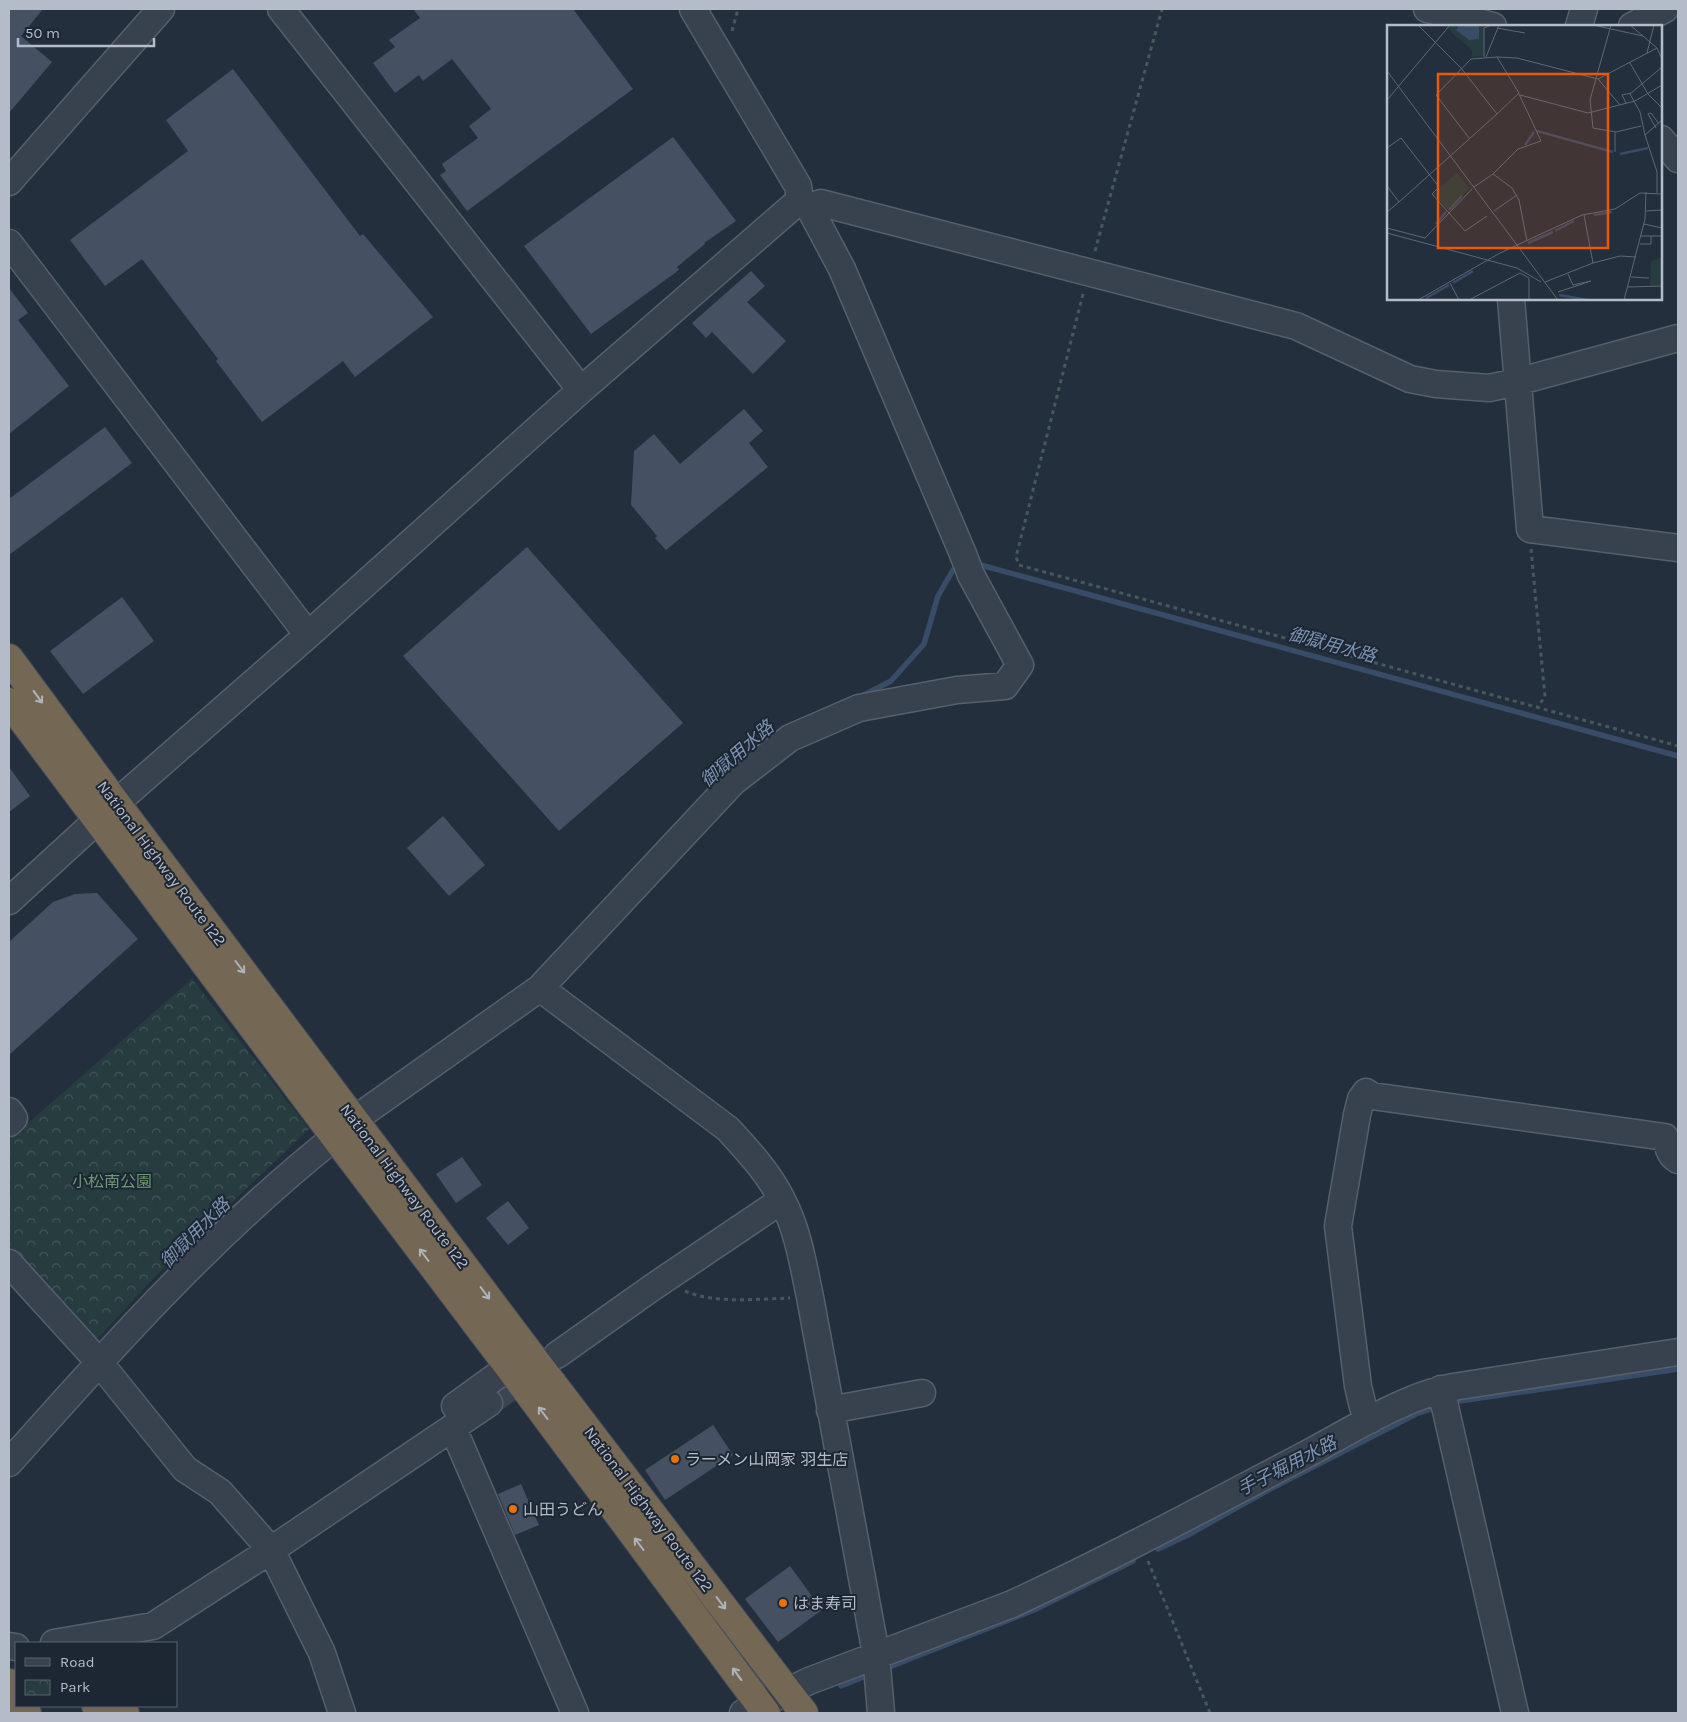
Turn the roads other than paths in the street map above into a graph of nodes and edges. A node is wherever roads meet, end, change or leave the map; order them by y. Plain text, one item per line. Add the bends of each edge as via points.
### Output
1 (161, 9) edge
2 (281, 9) edge
3 (693, 9) edge
4 (1427, 9) edge
5 (1584, 9) edge
6 (1665, 9) edge
7 (1489, 25) edge
8 (1579, 25) edge
9 (1634, 25) edge
10 (1662, 140) edge
11 (1678, 159) edge
12 (9, 182) edge
13 (805, 204) junction
14 (9, 242) edge
15 (1511, 300) edge
16 (1678, 338) edge
17 (1517, 382) junction
18 (581, 390) junction
19 (1678, 548) edge
20 (308, 635) junction
21 (9, 658) edge
22 (9, 702) edge
23 (107, 811) junction
24 (9, 902) edge
25 (540, 988) junction
26 (9, 1111) edge
27 (355, 1119) junction
28 (9, 1123) edge
29 (335, 1137) junction
30 (1678, 1160) edge
31 (782, 1200) junction
32 (9, 1263) edge
33 (675, 1282) junction
34 (1678, 1352) edge
35 (557, 1355) tunnel mouth
36 (520, 1360) junction
37 (99, 1362) junction
38 (1441, 1389) junction
39 (922, 1393) dead end
40 (830, 1410) junction
41 (1370, 1420) junction
42 (458, 1442) junction
43 (9, 1463) edge
44 (370, 1484) junction
45 (271, 1550) junction
46 (60, 1642) edge
47 (876, 1654) junction
48 (787, 1690) junction
49 (100, 1707) edge
50 (9, 1708) edge
51 (756, 1710) edge
52 (27, 1713) edge
53 (125, 1713) edge
54 (342, 1713) edge
55 (575, 1713) edge
56 (804, 1713) edge
57 (881, 1713) edge
58 (1514, 1713) edge

1 - 12 street
2 - 18 street
3 - 13 street via 798,186
4 - 7 street
5 - 8 street
6 - 9 street
10 - 11 street
13 - 17 street via 821,202 1296,326 1410,378 1436,384 1489,388
13 - 18 street
13 - 25 street via 842,269 971,575 1020,665 1005,686 957,690 859,708 790,738 732,782
14 - 20 street
15 - 17 street
16 - 17 street
17 - 19 street via 1530,529
18 - 20 street
20 - 23 street
21 -> 23 highway, National Highway Route 122
22 - 23 highway, National Highway Route 122
23 - 24 street
23 -> 27 highway, National Highway Route 122
23 - 29 highway, National Highway Route 122
25 - 27 street
25 - 31 street via 728,1129 753,1156
26 - 28 street via 14,1118
27 -> 36 highway, National Highway Route 122
36 -> 29 highway, National Highway Route 122
29 - 37 street via 256,1204
30 - 41 street via 1669,1152 1665,1137 1372,1096 1366,1092 1357,1115 1338,1226 1358,1386
31 - 33 street
31 - 40 street via 798,1241
32 - 37 street
33 - 35 street
33 - 36 street via 665,1267 659,1266
34 - 38 street
36 - 44 street via 369,1465 364,1472
36 -> 48 highway, National Highway Route 122
51 -> 36 highway, National Highway Route 122
37 - 43 street
37 - 45 street via 185,1469 220,1492
38 - 41 street
38 - 58 street
39 - 40 street
40 - 47 street
41 - 47 street via 1012,1604
42 - 44 street via 377,1494
42 - 44 street via 495,1409
42 - 55 street
44 - 45 street
45 - 46 street via 153,1626
45 - 54 street via 322,1653
47 - 48 street
47 - 57 street
48 - 51 street
48 - 56 highway, National Highway Route 122
49 - 53 highway
50 - 52 highway

